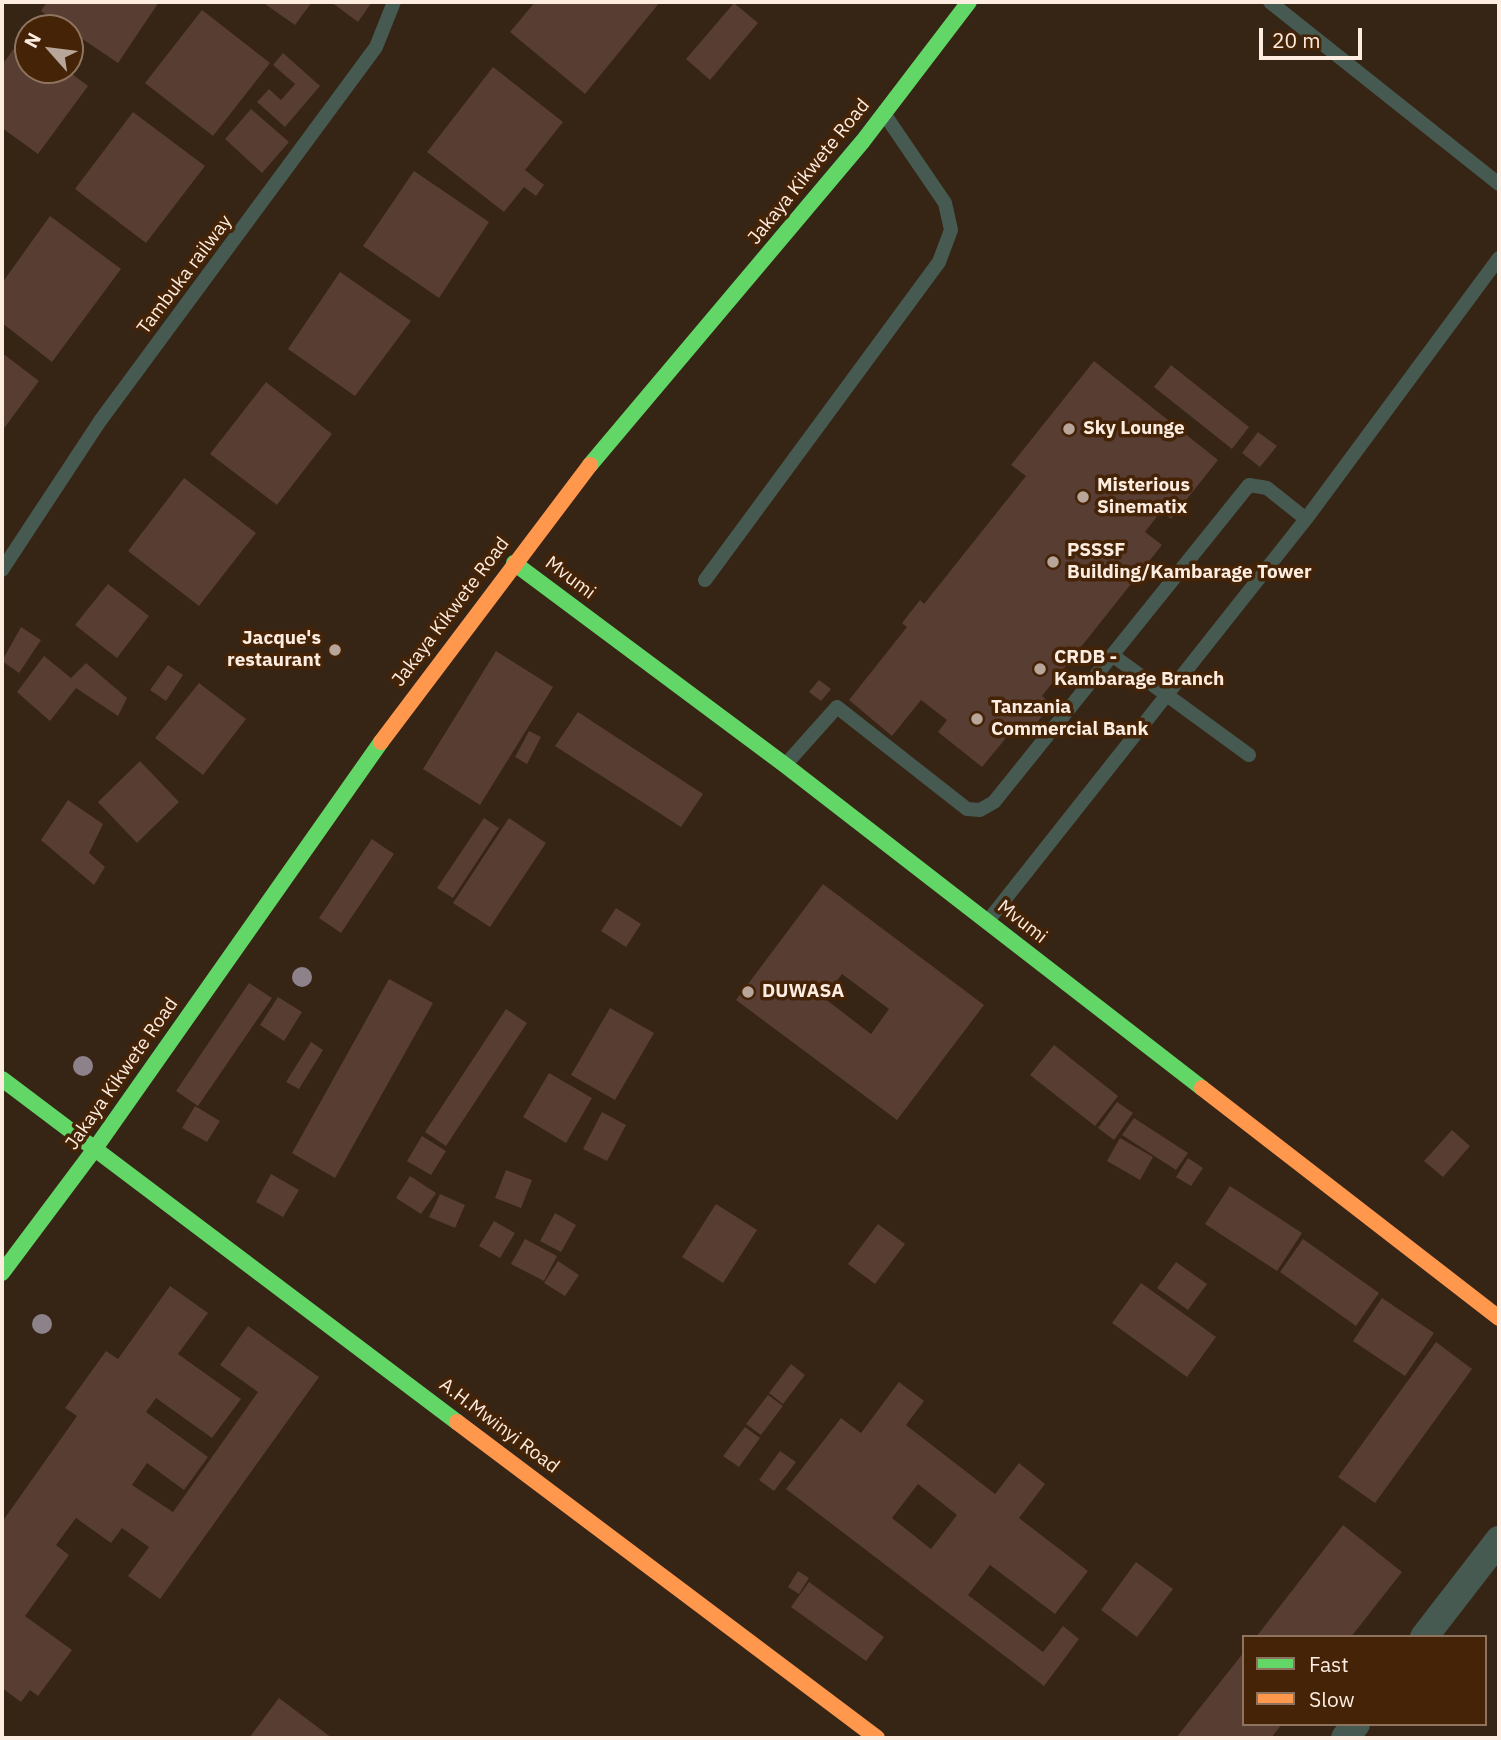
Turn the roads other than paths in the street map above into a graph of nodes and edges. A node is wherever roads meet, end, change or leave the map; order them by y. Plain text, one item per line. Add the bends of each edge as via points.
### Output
1 (394, 2) edge
2 (969, 2) edge
3 (1270, 2) edge
4 (884, 113) junction
5 (1499, 184) edge
6 (1499, 258) edge
7 (1306, 519) junction
8 (514, 563) junction
9 (2, 570) edge
10 (705, 580) dead end
11 (1112, 655) junction
12 (1168, 696) junction
13 (1249, 755) dead end
14 (785, 765) junction
15 (988, 922) junction
16 (2, 1079) edge
17 (94, 1150) junction
18 (2, 1273) edge
19 (1499, 1318) edge
20 (1499, 1540) edge
21 (1426, 1635) edge
22 (877, 1738) edge

1 - 9 lane, Tambuka railway via 376,47 100,421
2 - 4 street, Jakaya Kikwete Road
3 - 5 lane
4 - 8 street, Jakaya Kikwete Road via 595,458
4 - 10 lane via 945,203 951,230 939,262
6 - 7 lane
7 - 11 lane via 1267,488 1249,485
7 - 12 lane
8 - 14 street, Mvumi
8 - 17 street, Jakaya Kikwete Road via 395,722
11 - 12 lane
11 - 14 lane via 994,802 980,810 967,809 837,707
12 - 13 lane
12 - 15 lane
14 - 15 street, Mvumi
15 - 19 street, Mvumi
16 - 17 street, A.H.Mwinyi Road
17 - 18 street, Jakaya Kikwete Road
17 - 22 street, A.H.Mwinyi Road
20 - 21 street

